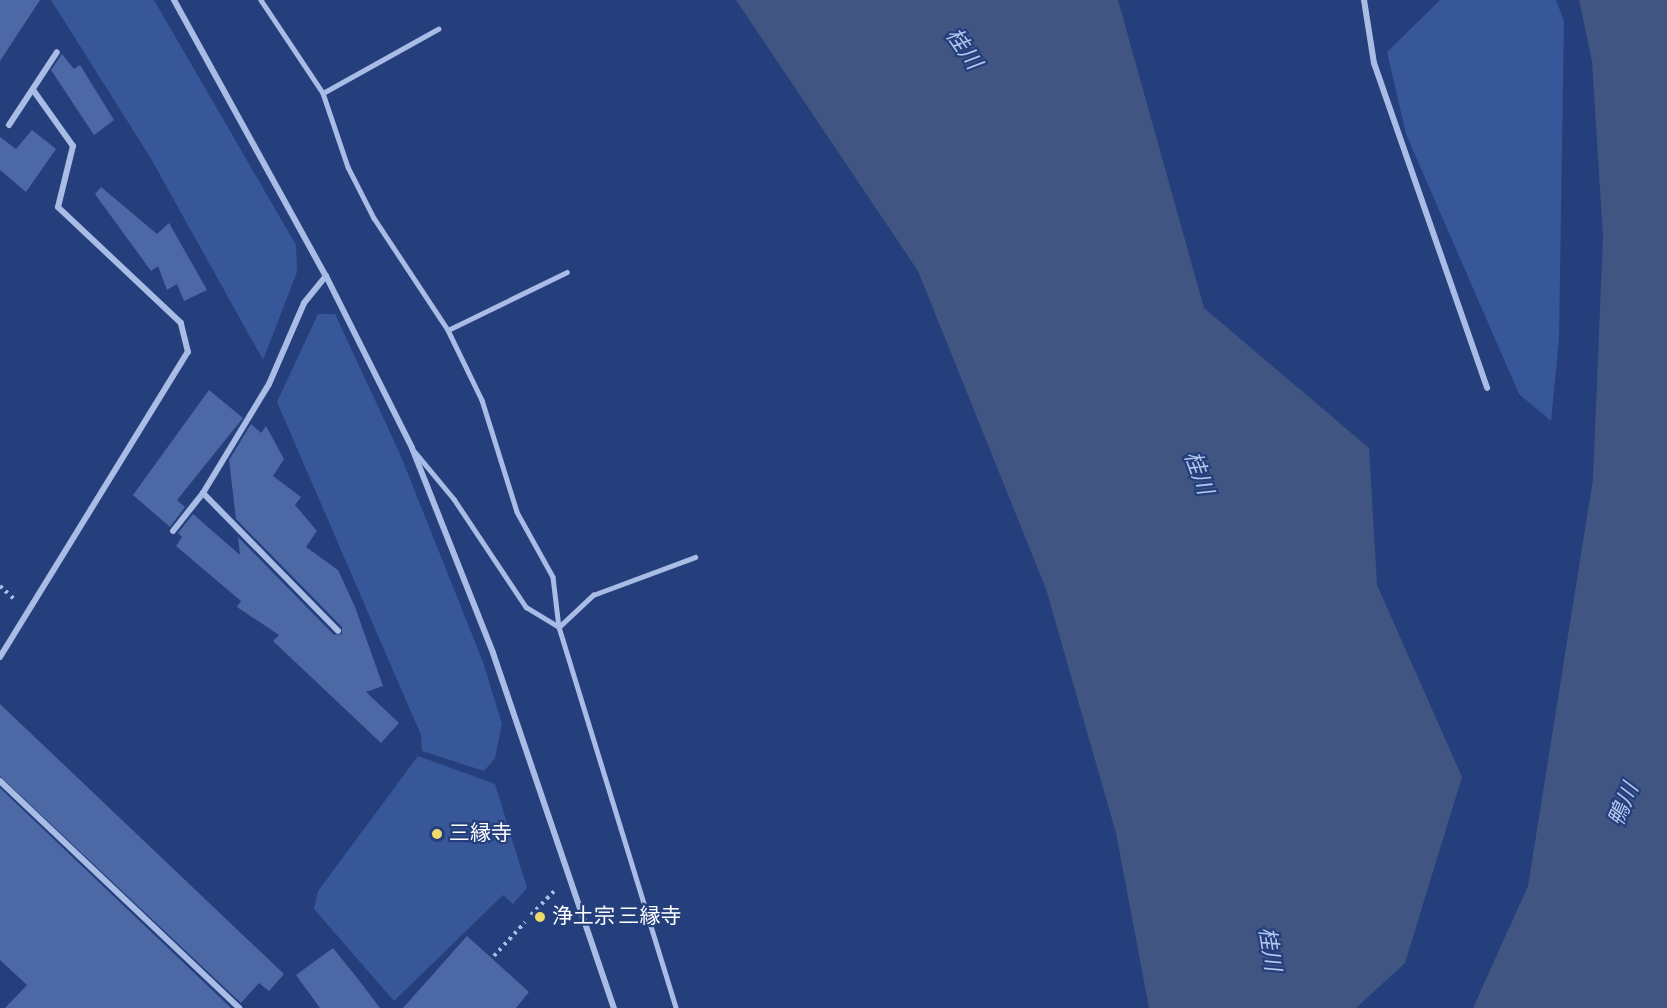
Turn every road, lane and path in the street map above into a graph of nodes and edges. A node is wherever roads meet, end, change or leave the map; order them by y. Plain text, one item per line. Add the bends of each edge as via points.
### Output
1 (174, 0) edge
2 (261, 0) edge
3 (1364, 0) edge
4 (438, 29) dead end
5 (57, 52) dead end
6 (33, 90) junction
7 (323, 93) junction
8 (9, 125) dead end
9 (567, 272) dead end
10 (326, 276) junction
11 (448, 330) junction
12 (1487, 388) dead end
13 (412, 448) junction
14 (203, 493) junction
15 (173, 531) dead end
16 (695, 557) dead end
17 (559, 627) junction
18 (338, 631) dead end
19 (0, 657) edge
20 (0, 782) edge
21 (552, 892) dead end
22 (531, 915) dead end
23 (525, 922) dead end
24 (494, 956) dead end
25 (239, 1008) edge
26 (614, 1008) edge
27 (676, 1008) edge

1 - 10 street
2 - 7 lane
3 - 12 street via 1374,63
4 - 7 lane
5 - 6 street
6 - 8 street
6 - 19 street via 73,146 58,207 182,323 188,352
7 - 11 lane via 348,166 374,218
9 - 11 lane
10 - 13 street
10 - 14 street via 304,303 269,384
11 - 17 lane via 482,400 517,512 553,577
13 - 17 lane via 454,499 526,608
13 - 26 street via 493,653
14 - 15 street
14 - 18 street
16 - 17 lane via 593,595
17 - 27 lane
20 - 25 street
21 - 22 path
23 - 24 path

